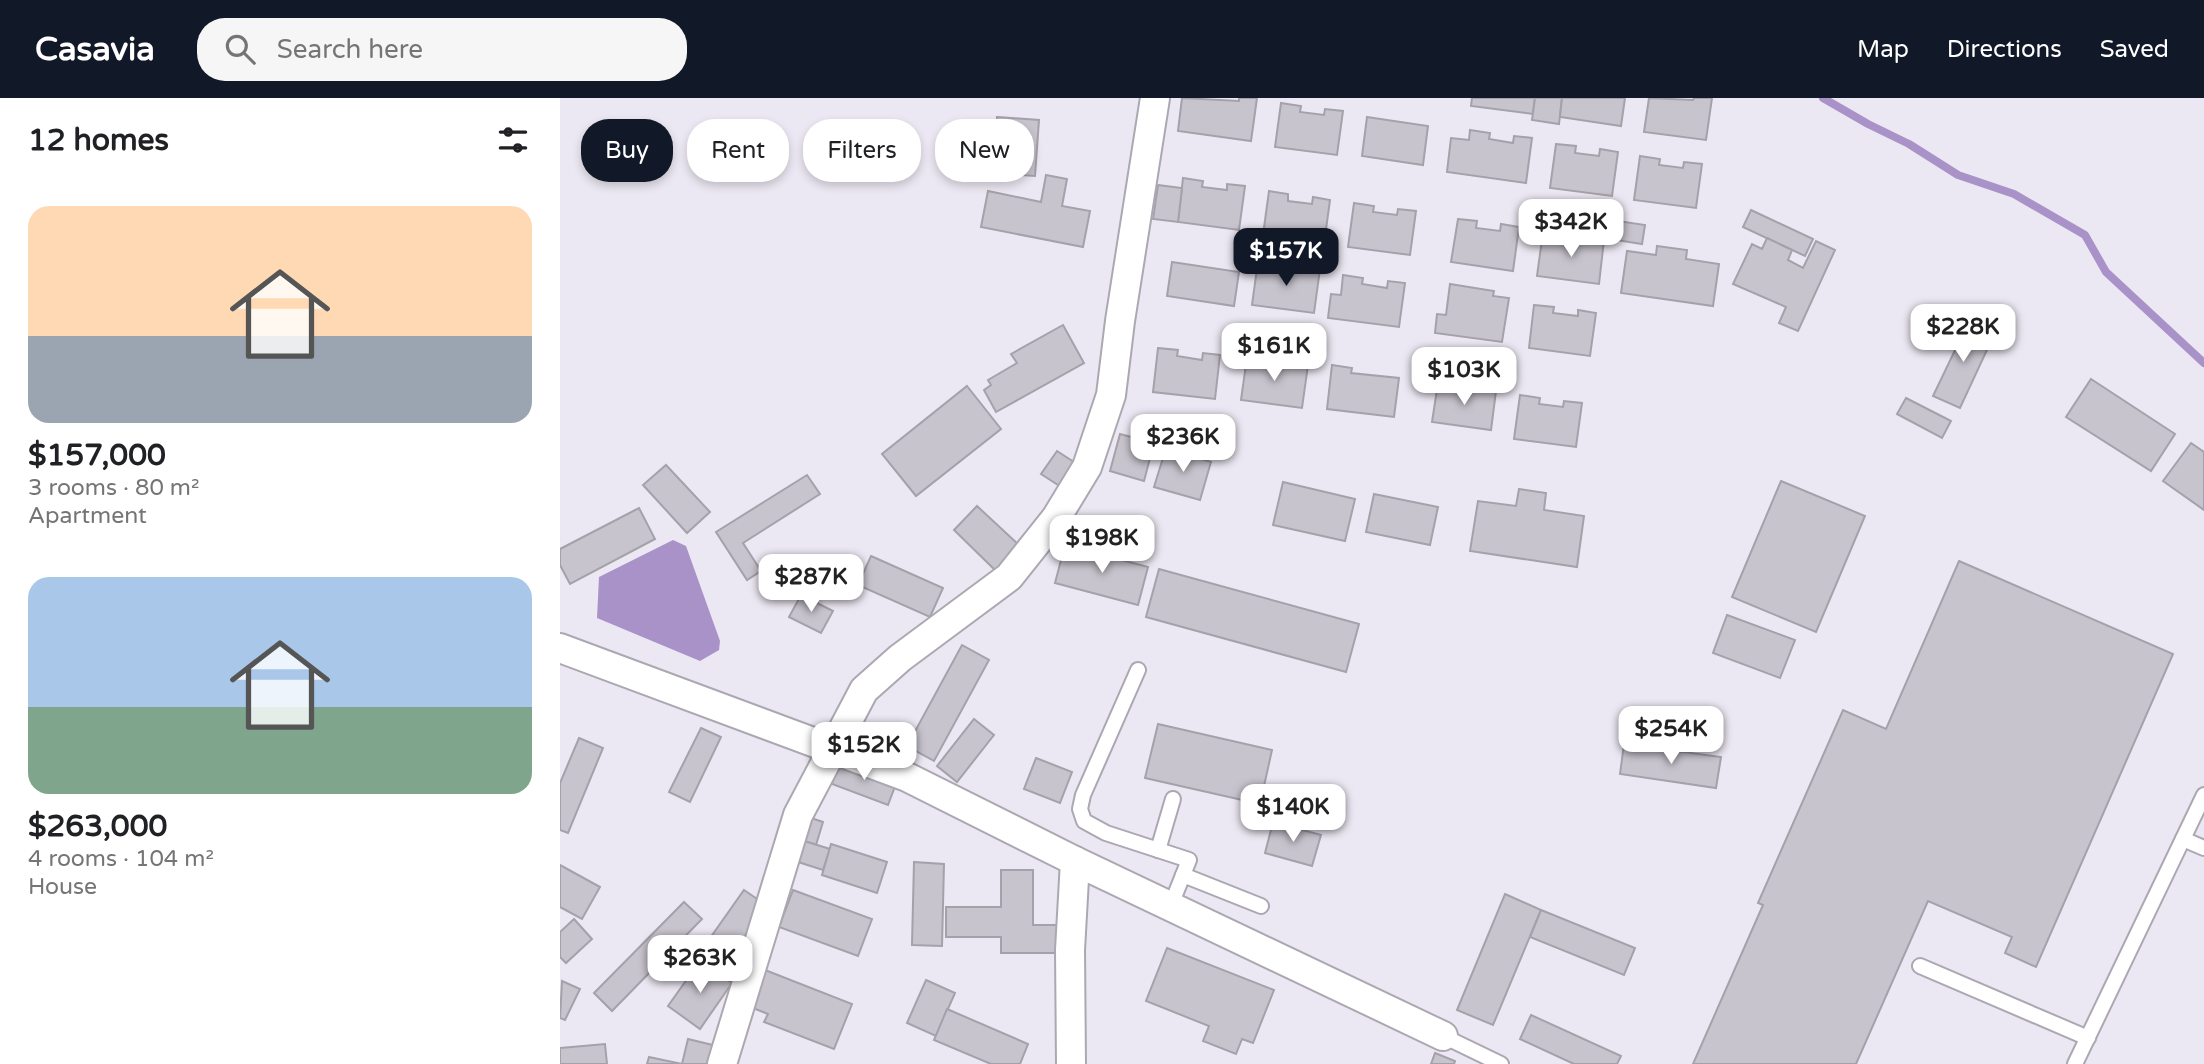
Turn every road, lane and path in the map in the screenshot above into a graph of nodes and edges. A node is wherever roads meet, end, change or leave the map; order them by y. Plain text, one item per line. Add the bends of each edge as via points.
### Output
1 (1155, 98) edge
2 (560, 648) edge
3 (1138, 670) dead end
4 (833, 749) junction
5 (2204, 795) edge
6 (1172, 799) dead end
7 (2183, 839) junction
8 (2204, 848) edge
9 (1158, 850) junction
10 (1075, 861) junction
11 (1183, 875) junction
12 (1171, 905) junction
13 (1261, 906) dead end
14 (1920, 966) dead end
15 (1443, 1036) joint
16 (2088, 1038) junction
17 (722, 1064) edge
18 (1070, 1064) edge
19 (1501, 1064) edge
20 (2075, 1064) edge

1 - 4 street via 1111,395 1087,467 1056,518 1009,577 864,690
2 - 4 street
3 - 9 lane via 1080,809 1084,821 1106,833
4 - 10 street via 906,777
4 - 17 street via 798,815
5 - 7 lane
6 - 9 lane
7 - 8 lane
7 - 16 lane
9 - 11 lane via 1189,860
10 - 12 street
10 - 18 street
11 - 12 lane
11 - 13 lane
12 - 15 street
14 - 16 lane
15 - 19 lane
16 - 20 lane

